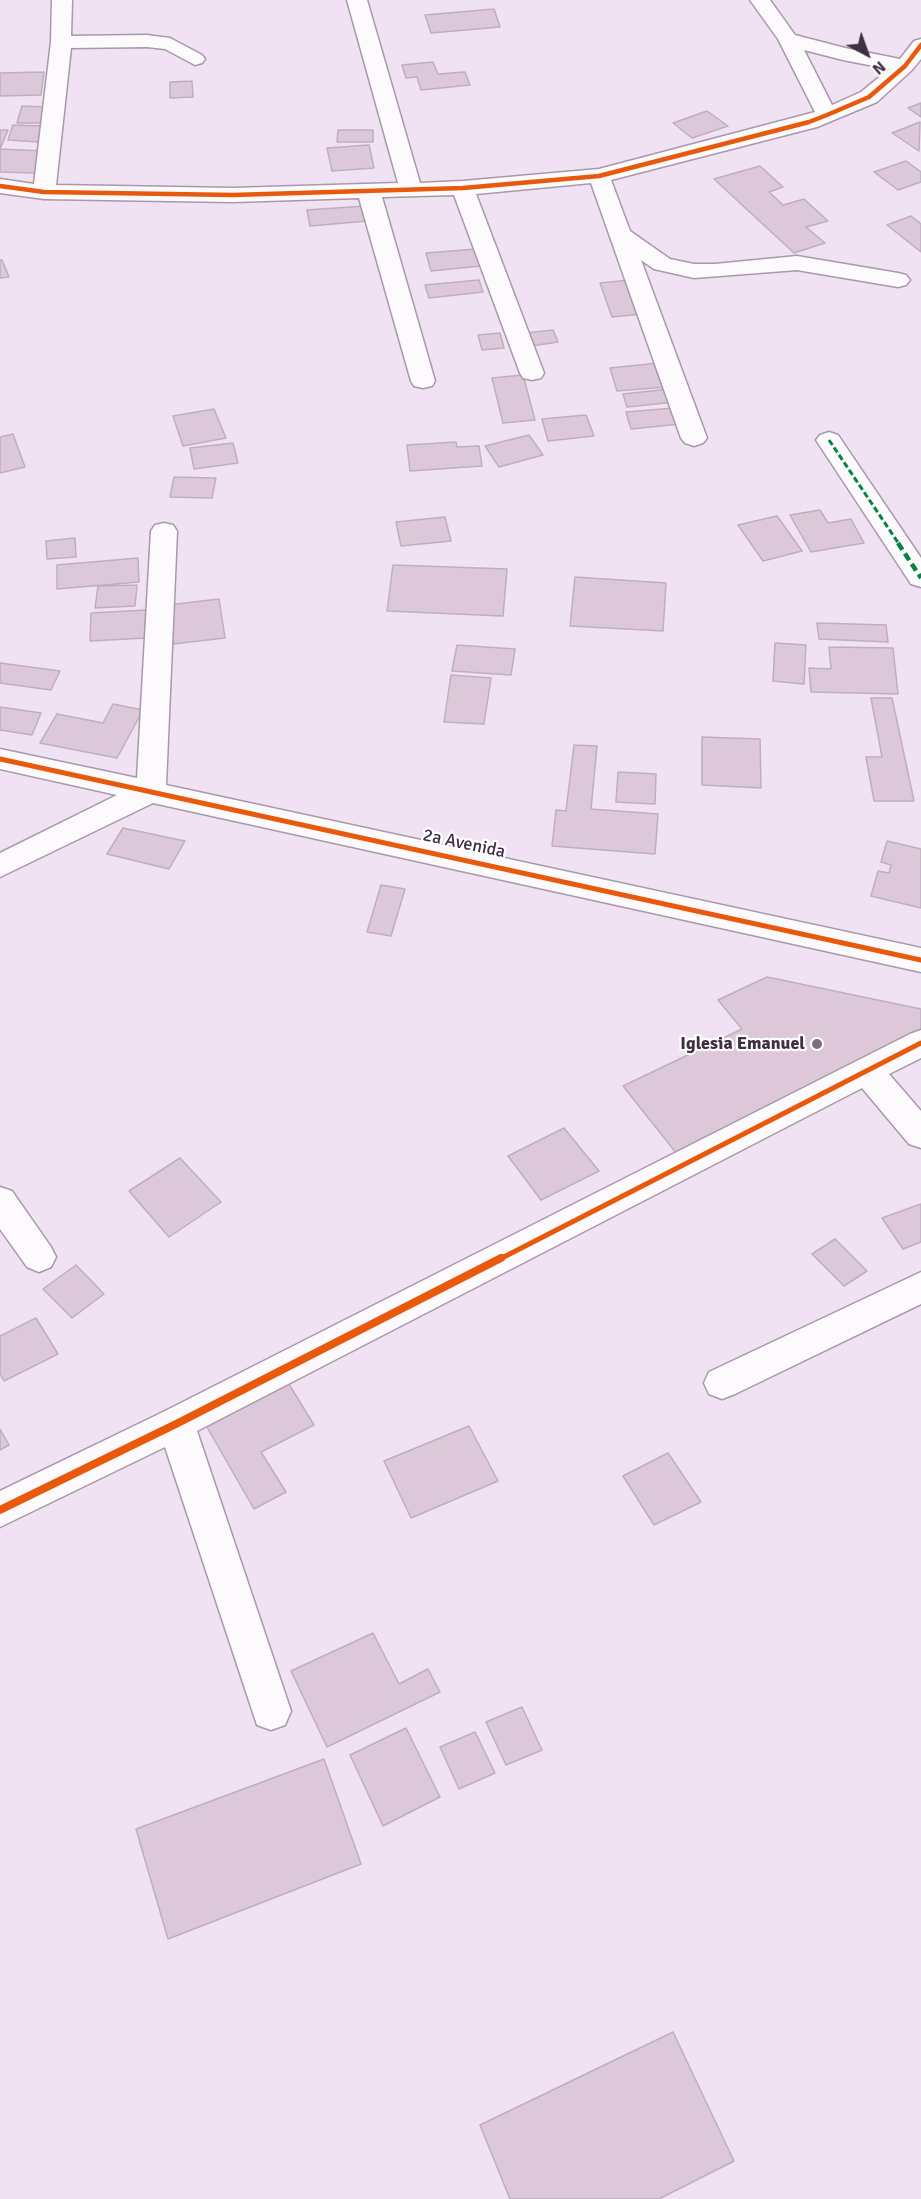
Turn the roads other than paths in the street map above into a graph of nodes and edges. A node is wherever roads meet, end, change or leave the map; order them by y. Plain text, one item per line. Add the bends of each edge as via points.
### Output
1 (62, 0) edge
2 (357, 0) edge
3 (760, 0) edge
4 (788, 39) junction
5 (61, 42) junction
6 (921, 45) edge
7 (195, 59) dead end
8 (905, 66) junction
9 (827, 115) junction
10 (599, 176) junction
11 (0, 186) edge
12 (463, 188) junction
13 (411, 190) junction
14 (44, 192) junction
15 (369, 192) junction
16 (621, 235) junction
17 (898, 280) dead end
18 (532, 373) dead end
19 (423, 381) dead end
20 (694, 438) dead end
21 (829, 440) dead end
22 (164, 531) dead end
23 (921, 578) edge
24 (0, 759) edge
25 (151, 790) junction
26 (0, 866) edge
27 (921, 960) edge
28 (921, 1043) edge
29 (867, 1071) junction
30 (921, 1134) edge
31 (0, 1201) edge
32 (39, 1257) dead end
33 (921, 1287) edge
34 (722, 1383) dead end
35 (176, 1424) junction
36 (0, 1510) edge
37 (271, 1711) dead end

1 - 5 street
2 - 13 street
3 - 4 street
4 - 8 street
4 - 9 street
5 - 7 street via 147,41 170,44
5 - 14 street
6 - 8 street
8 - 9 street via 869,98
9 - 10 street
10 - 12 street
10 - 16 street
11 - 14 street
12 - 13 street
12 - 18 street
13 - 15 street
14 - 15 street via 232,195
15 - 19 street
16 - 17 street via 662,264 694,271 797,263
16 - 20 street
21 - 23 street
22 - 25 street
24 - 25 street, 2a Avenida
25 - 26 street
25 - 27 street, 2a Avenida
28 - 29 street
29 - 30 street
29 - 35 street
31 - 32 street
33 - 34 street
35 - 36 street
35 - 37 street

